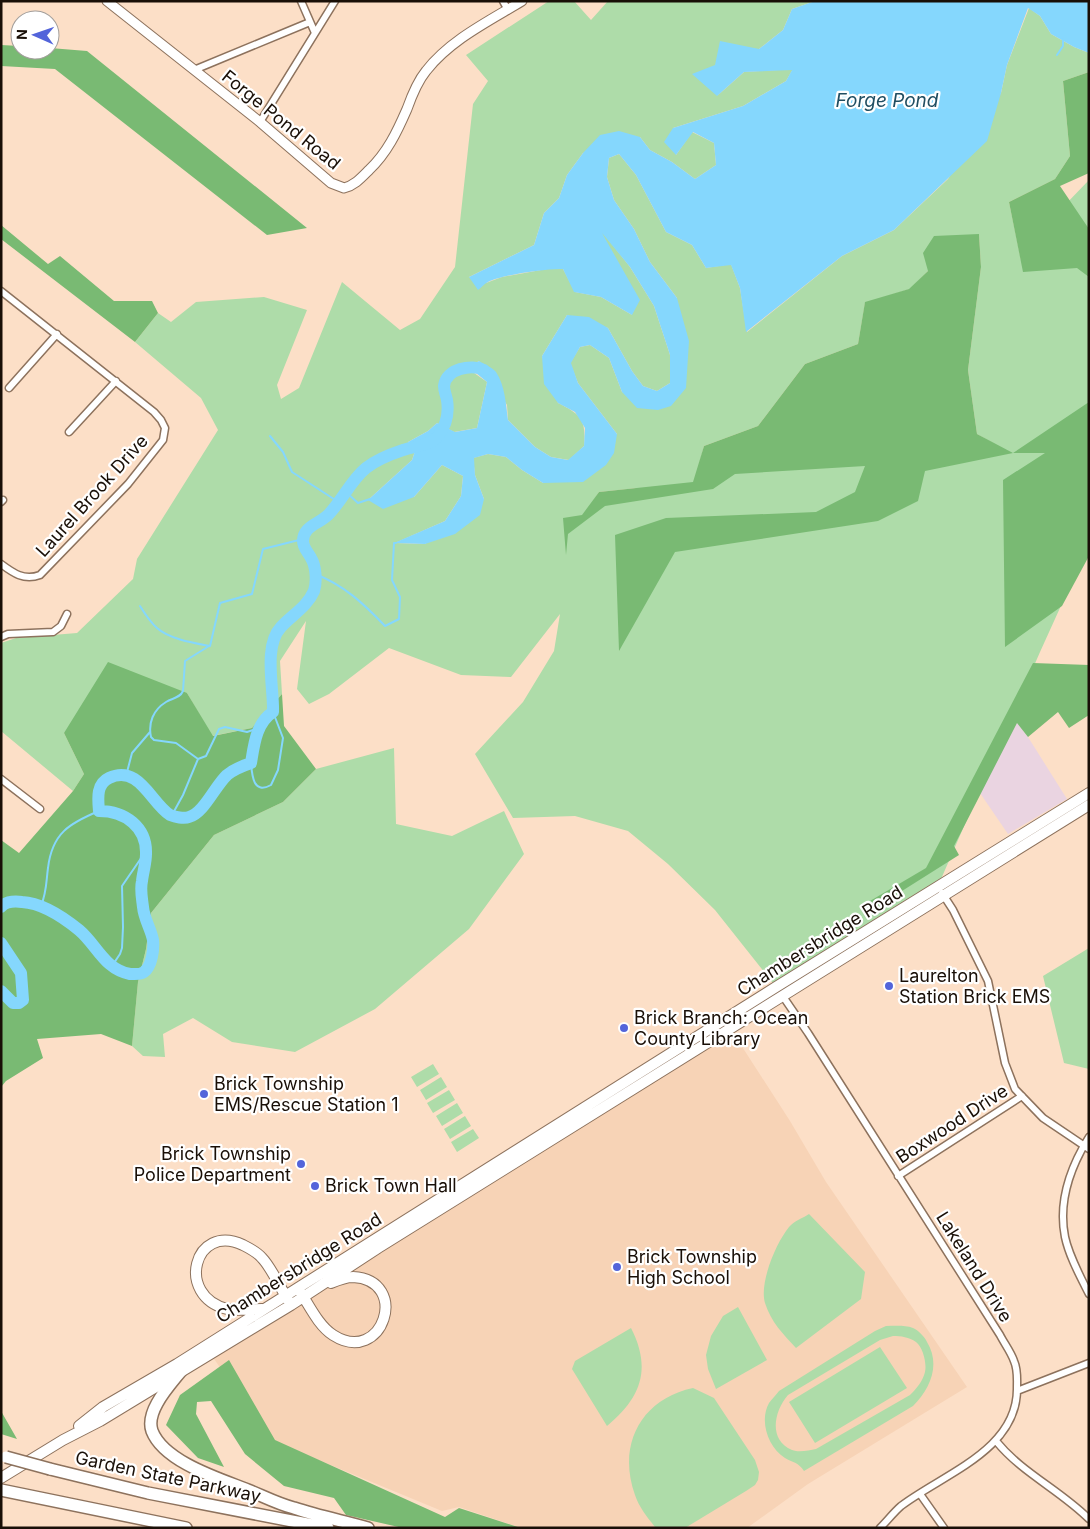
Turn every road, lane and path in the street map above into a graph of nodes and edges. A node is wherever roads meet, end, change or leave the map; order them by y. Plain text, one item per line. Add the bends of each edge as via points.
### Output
1 (107, 1) edge
2 (301, 1) edge
3 (335, 1) edge
4 (503, 1) edge
5 (522, 1) edge
6 (508, 10) junction
7 (310, 22) junction
8 (315, 33) junction
9 (194, 70) junction
10 (260, 122) junction
11 (1, 291) edge
12 (57, 334) junction
13 (116, 381) junction
14 (9, 388) dead end
15 (69, 432) dead end
16 (1, 564) edge
17 (67, 614) dead end
18 (1, 637) edge
19 (1, 779) edge
20 (1089, 793) edge
21 (1089, 805) edge
22 (40, 809) dead end
23 (941, 890) junction
24 (782, 995) junction
25 (1022, 1096) junction
26 (1089, 1137) edge
27 (1086, 1147) edge
28 (898, 1176) junction
29 (320, 1286) junction
30 (298, 1287) junction
31 (1089, 1294) edge
32 (285, 1296) junction
33 (304, 1296) junction
34 (291, 1305) junction
35 (263, 1309) junction
36 (1089, 1363) edge
37 (181, 1372) junction
38 (1017, 1391) junction
39 (63, 1440) junction
40 (996, 1441) junction
41 (4, 1456) edge
42 (1, 1478) edge
43 (5, 1491) edge
44 (920, 1494) junction
45 (1089, 1519) edge
46 (186, 1528) edge
47 (328, 1528) edge
48 (368, 1528) edge
49 (880, 1528) edge
50 (944, 1528) edge

1 - 9 street, Forge Pond Road
2 - 7 street
3 - 8 street
4 - 6 street
5 - 6 street, Forge Pond Road
6 - 10 street, Forge Pond Road via 450,46 431,64 416,86 384,154 351,186 344,188 331,183
7 - 8 street
7 - 9 street
8 - 10 street
9 - 10 street, Forge Pond Road
11 - 12 street, Laurel Brook Drive
12 - 13 street, Laurel Brook Drive
12 - 14 street
13 - 15 street
13 - 16 street, Laurel Brook Drive via 161,420 165,428 164,440 128,484 40,575 15,575
17 - 18 street via 61,626 53,632
19 - 22 street
20 - 23 main road, Chambersbridge Road
21 - 23 main road, Chambersbridge Road
23 - 24 main road, Chambersbridge Road
23 - 25 street via 988,981 1005,1063 1015,1089
23 - 30 main road, Chambersbridge Road
24 - 28 street, Lakeland Drive
24 - 29 main road, Chambersbridge Road
25 - 27 street via 1043,1118
25 - 28 street, Boxwood Drive
26 - 27 street
27 - 31 street via 1074,1165 1064,1196 1064,1223 1065,1237
28 - 38 street, Lakeland Drive via 1014,1360
29 - 33 main road, Chambersbridge Road
29 - 33 main road via 353,1277 374,1284 386,1304 380,1329 375,1335 360,1341 340,1338 320,1323
30 - 32 main road, Chambersbridge Road
30 - 33 main road
32 - 34 main road
32 - 35 main road, Chambersbridge Road
32 - 35 main road via 262,1258 249,1247 235,1241 219,1240 206,1247 196,1267 200,1292 228,1309
33 - 34 main road, Chambersbridge Road
34 - 37 main road, Chambersbridge Road
35 - 39 main road, Chambersbridge Road via 103,1407
36 - 38 street
37 - 39 main road, Chambersbridge Road
37 - 48 highway via 159,1400 152,1416 152,1430 172,1454 196,1469 292,1508
38 - 40 street, Lakeland Drive via 1015,1412
39 - 42 main road, Chambersbridge Road
40 - 44 street, Lakeland Drive
40 - 45 street via 1008,1456
41 - 47 highway, Garden State Parkway, bridge via 148,1493
43 - 46 highway
44 - 49 street, Lakeland Drive via 900,1507
44 - 50 street

